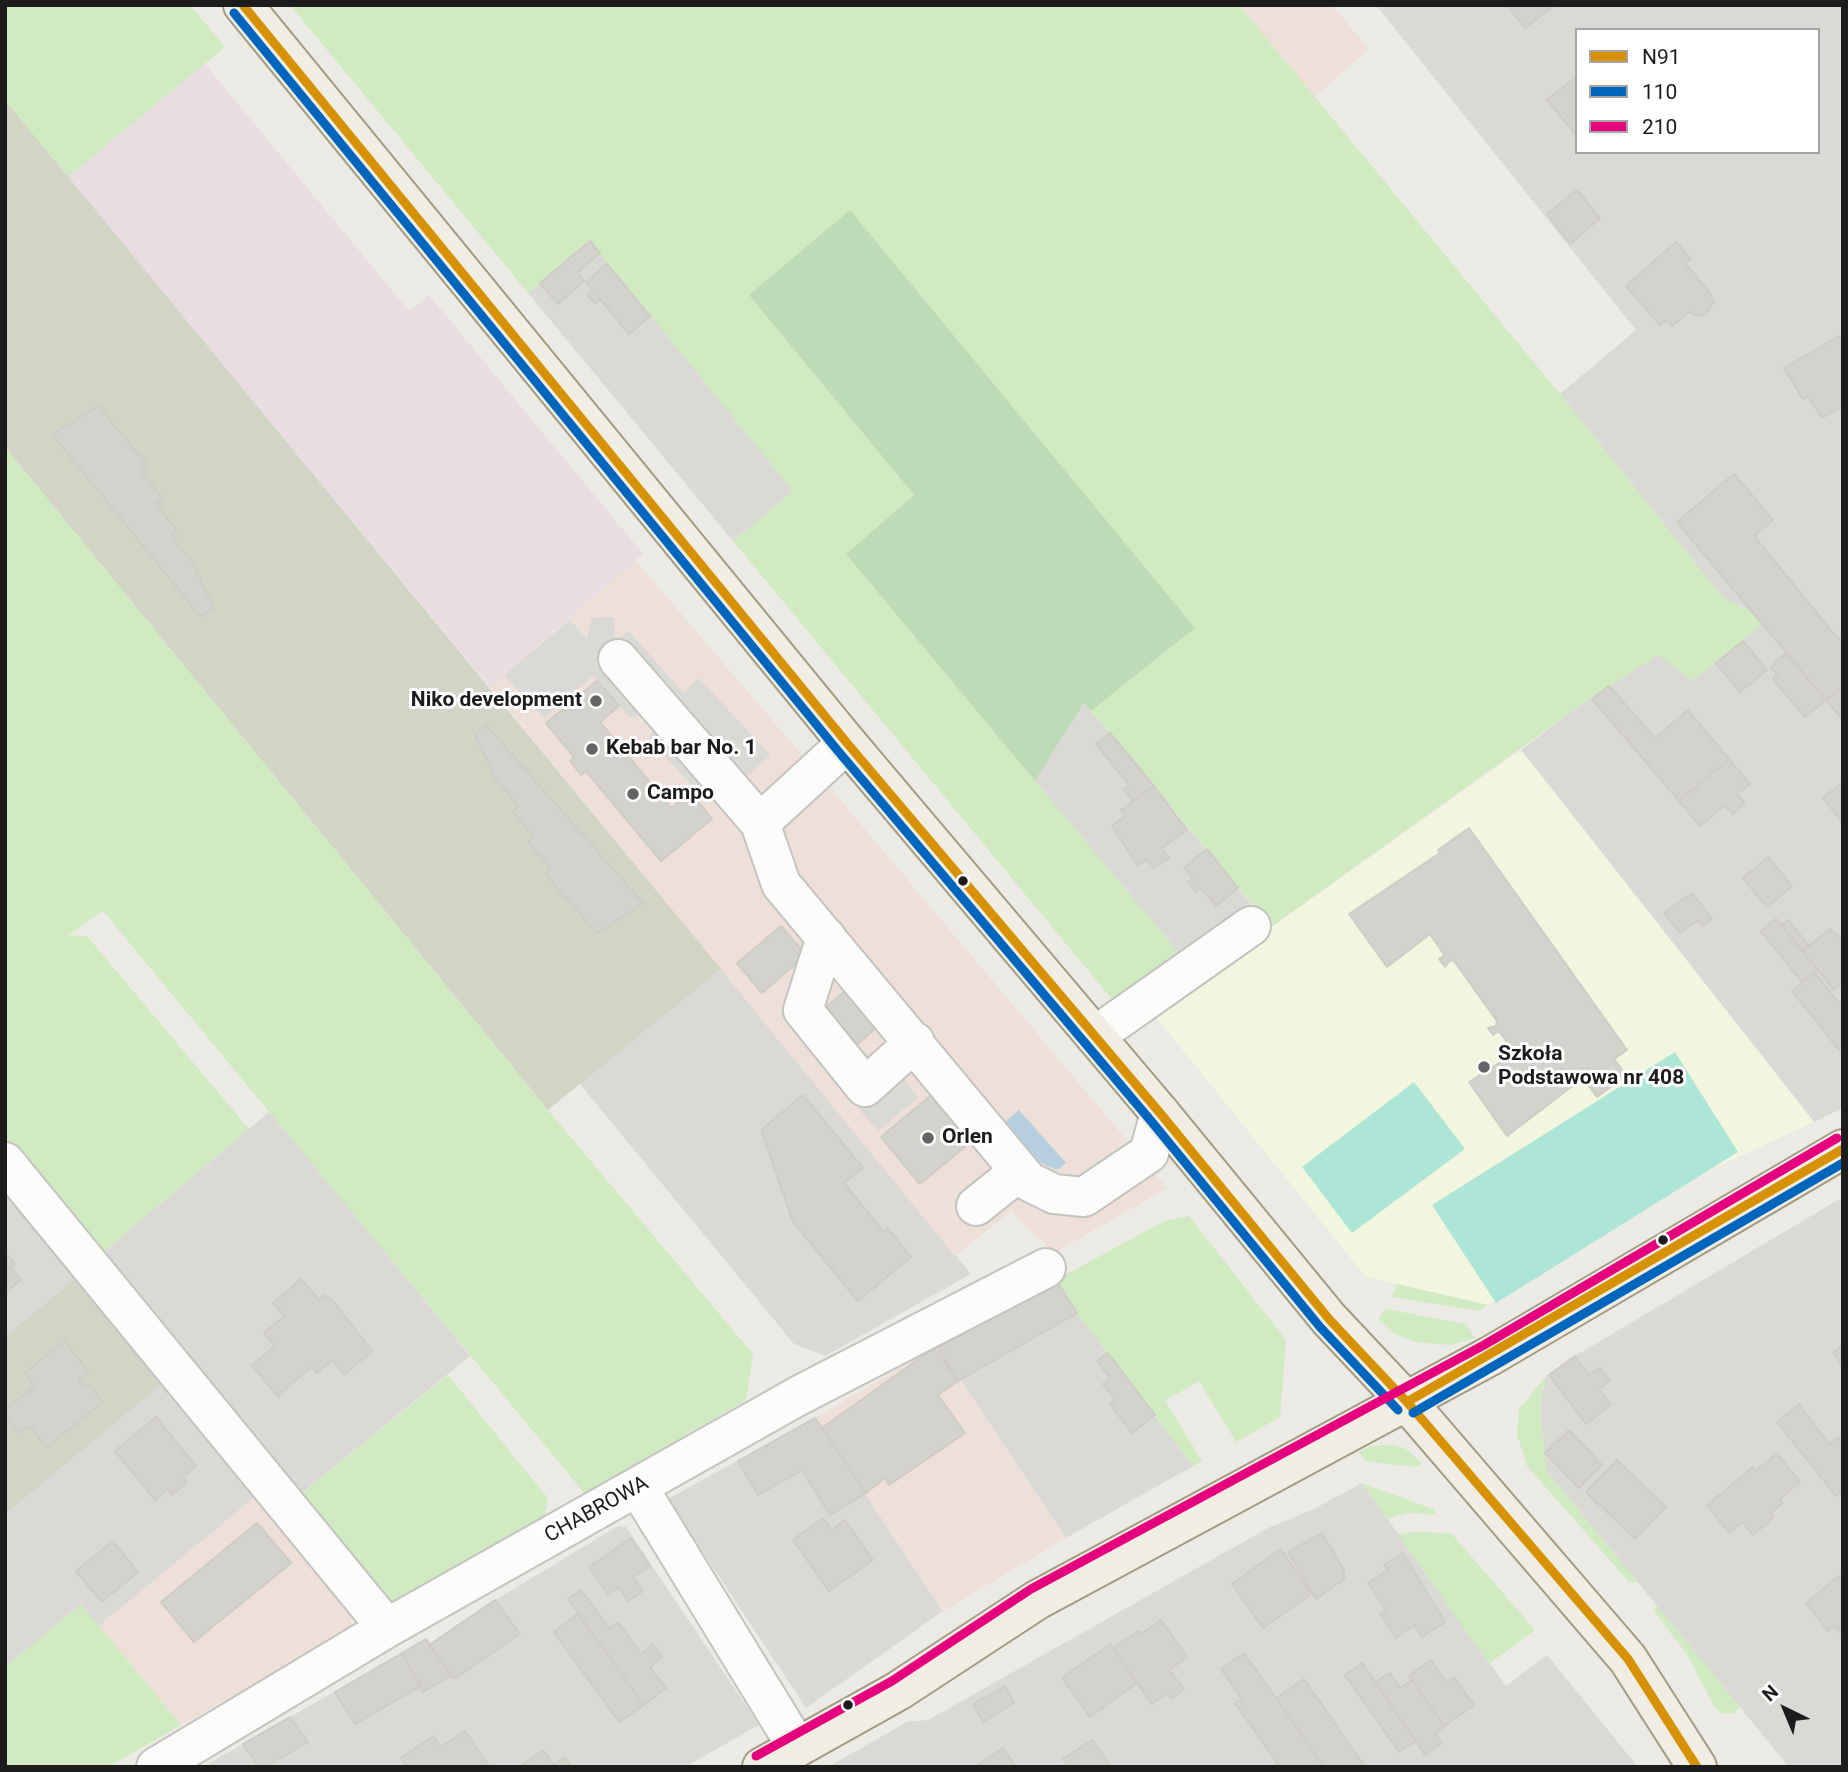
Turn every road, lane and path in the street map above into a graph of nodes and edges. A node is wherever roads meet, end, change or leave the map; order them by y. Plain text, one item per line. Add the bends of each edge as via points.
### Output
1 (243, 5) edge
2 (618, 659) dead end
3 (847, 743) junction
4 (760, 822) junction
5 (1251, 926) dead end
6 (826, 937) junction
7 (1096, 1036) junction
8 (915, 1042) junction
9 (1160, 1113) junction
10 (1843, 1149) edge
11 (5, 1162) edge
12 (1020, 1171) junction
13 (976, 1206) dead end
14 (1046, 1268) dead end
15 (1407, 1402) junction
16 (638, 1487) junction
17 (387, 1628) junction
18 (797, 1747) junction
19 (156, 1767) edge
20 (762, 1767) edge
21 (1697, 1767) edge

1 - 3 main road
2 - 4 street
3 - 4 street
3 - 7 main road
4 - 6 street via 780,884
5 - 7 street
6 - 8 street
6 - 8 street via 803,1010 865,1087
7 - 9 main road
8 - 12 street
9 - 12 street via 1149,1153 1084,1197 1054,1194 1028,1181
9 - 15 main road via 1329,1319
10 - 15 main road
11 - 17 street
12 - 13 street
14 - 16 street, CHABROWA via 798,1396
15 - 18 main road via 1037,1600 898,1691
15 - 21 main road via 1629,1659
16 - 17 street, CHABROWA
16 - 18 street
17 - 19 street, CHABROWA
18 - 20 main road

